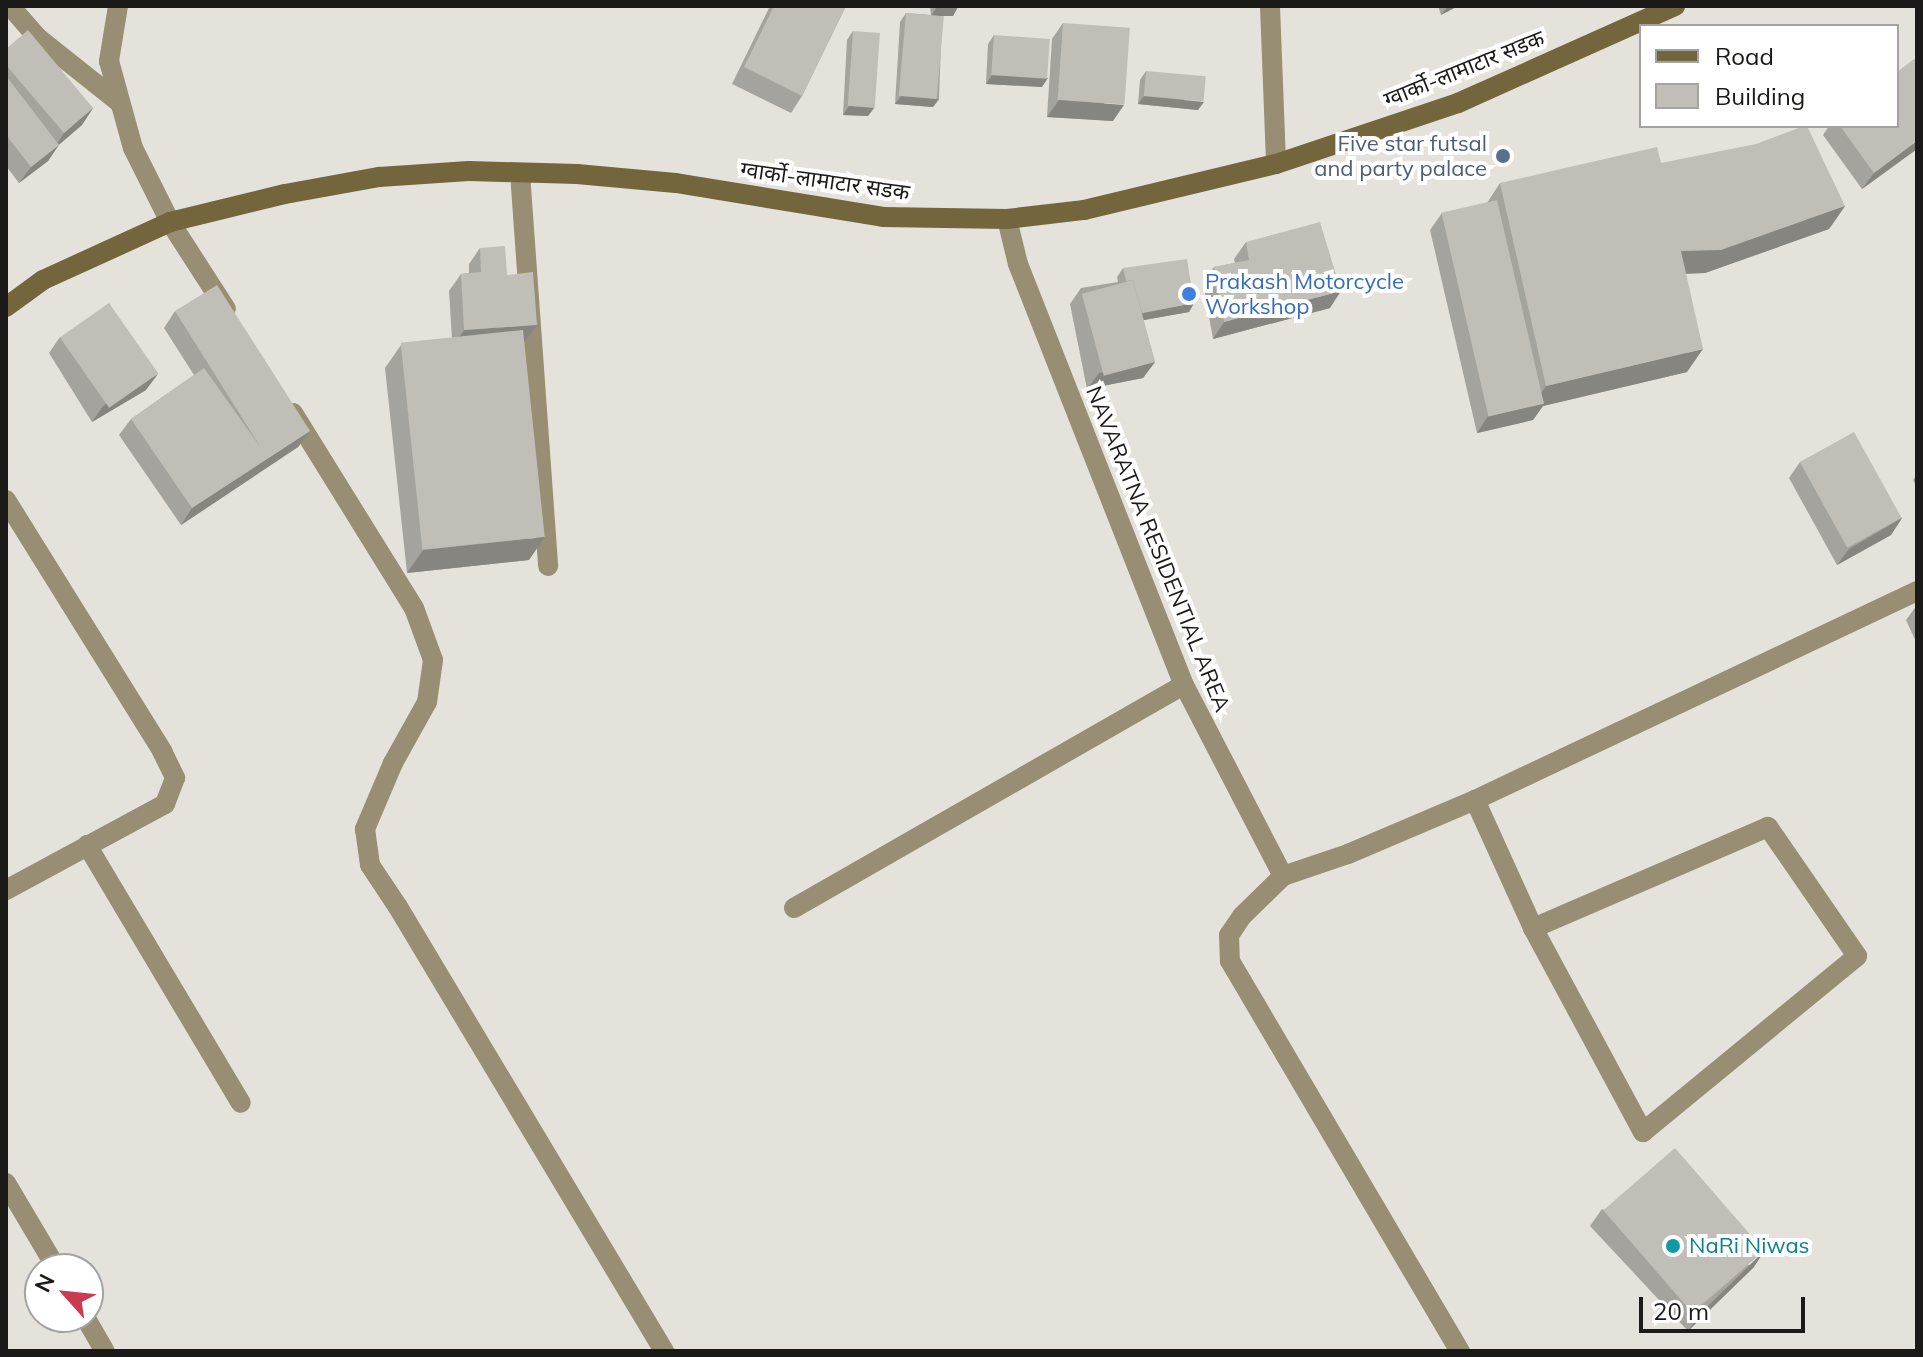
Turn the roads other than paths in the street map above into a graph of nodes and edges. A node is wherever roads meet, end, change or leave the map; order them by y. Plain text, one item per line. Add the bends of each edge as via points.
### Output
1 (10, 6) edge
2 (118, 6) edge
3 (1270, 6) edge
4 (1675, 6) edge
5 (120, 103) junction
6 (1276, 164) junction
7 (520, 173) junction
8 (1007, 219) junction
9 (170, 222) junction
10 (6, 307) edge
11 (239, 329) edge
12 (282, 395) edge
13 (6, 500) edge
14 (548, 566) edge
15 (1917, 591) edge
16 (1184, 685) junction
17 (1475, 800) junction
18 (87, 845) junction
19 (1283, 876) junction
20 (6, 890) edge
21 (794, 908) dead end
22 (1533, 928) junction
23 (241, 1103) dead end
24 (6, 1183) edge
25 (48, 1253) edge
26 (94, 1333) edge
27 (105, 1351) edge
28 (664, 1351) edge
29 (1460, 1351) edge

1 - 5 street via 37,37
2 - 5 street via 109,61
3 - 6 street
4 - 6 main road, ग्वार्को-लामाटार सडक via 1458,103
5 - 9 street via 133,148
6 - 8 main road, ग्वार्को-लामाटार सडक via 1084,210
7 - 8 main road, ग्वार्को-लामाटार सडक via 676,183 883,217
7 - 9 main road, ग्वार्को-लामाटार सडक via 379,177
7 - 14 street
8 - 16 street, NAVARATNA RESIDENTIAL AREA via 1018,264
9 - 10 main road, ग्वार्को-लामाटार सडक via 43,280
9 - 11 street
12 - 28 street via 414,608 433,660 427,702 365,829 370,865
13 - 18 street via 175,778 165,804
15 - 17 street
16 - 19 street, NAVARATNA RESIDENTIAL AREA
16 - 21 street
17 - 19 street
17 - 22 street
18 - 20 street
18 - 23 street
19 - 29 street via 1229,935 1230,961
22 - 22 street via 1643,1132 1857,956 1768,827
24 - 25 street
26 - 27 street

